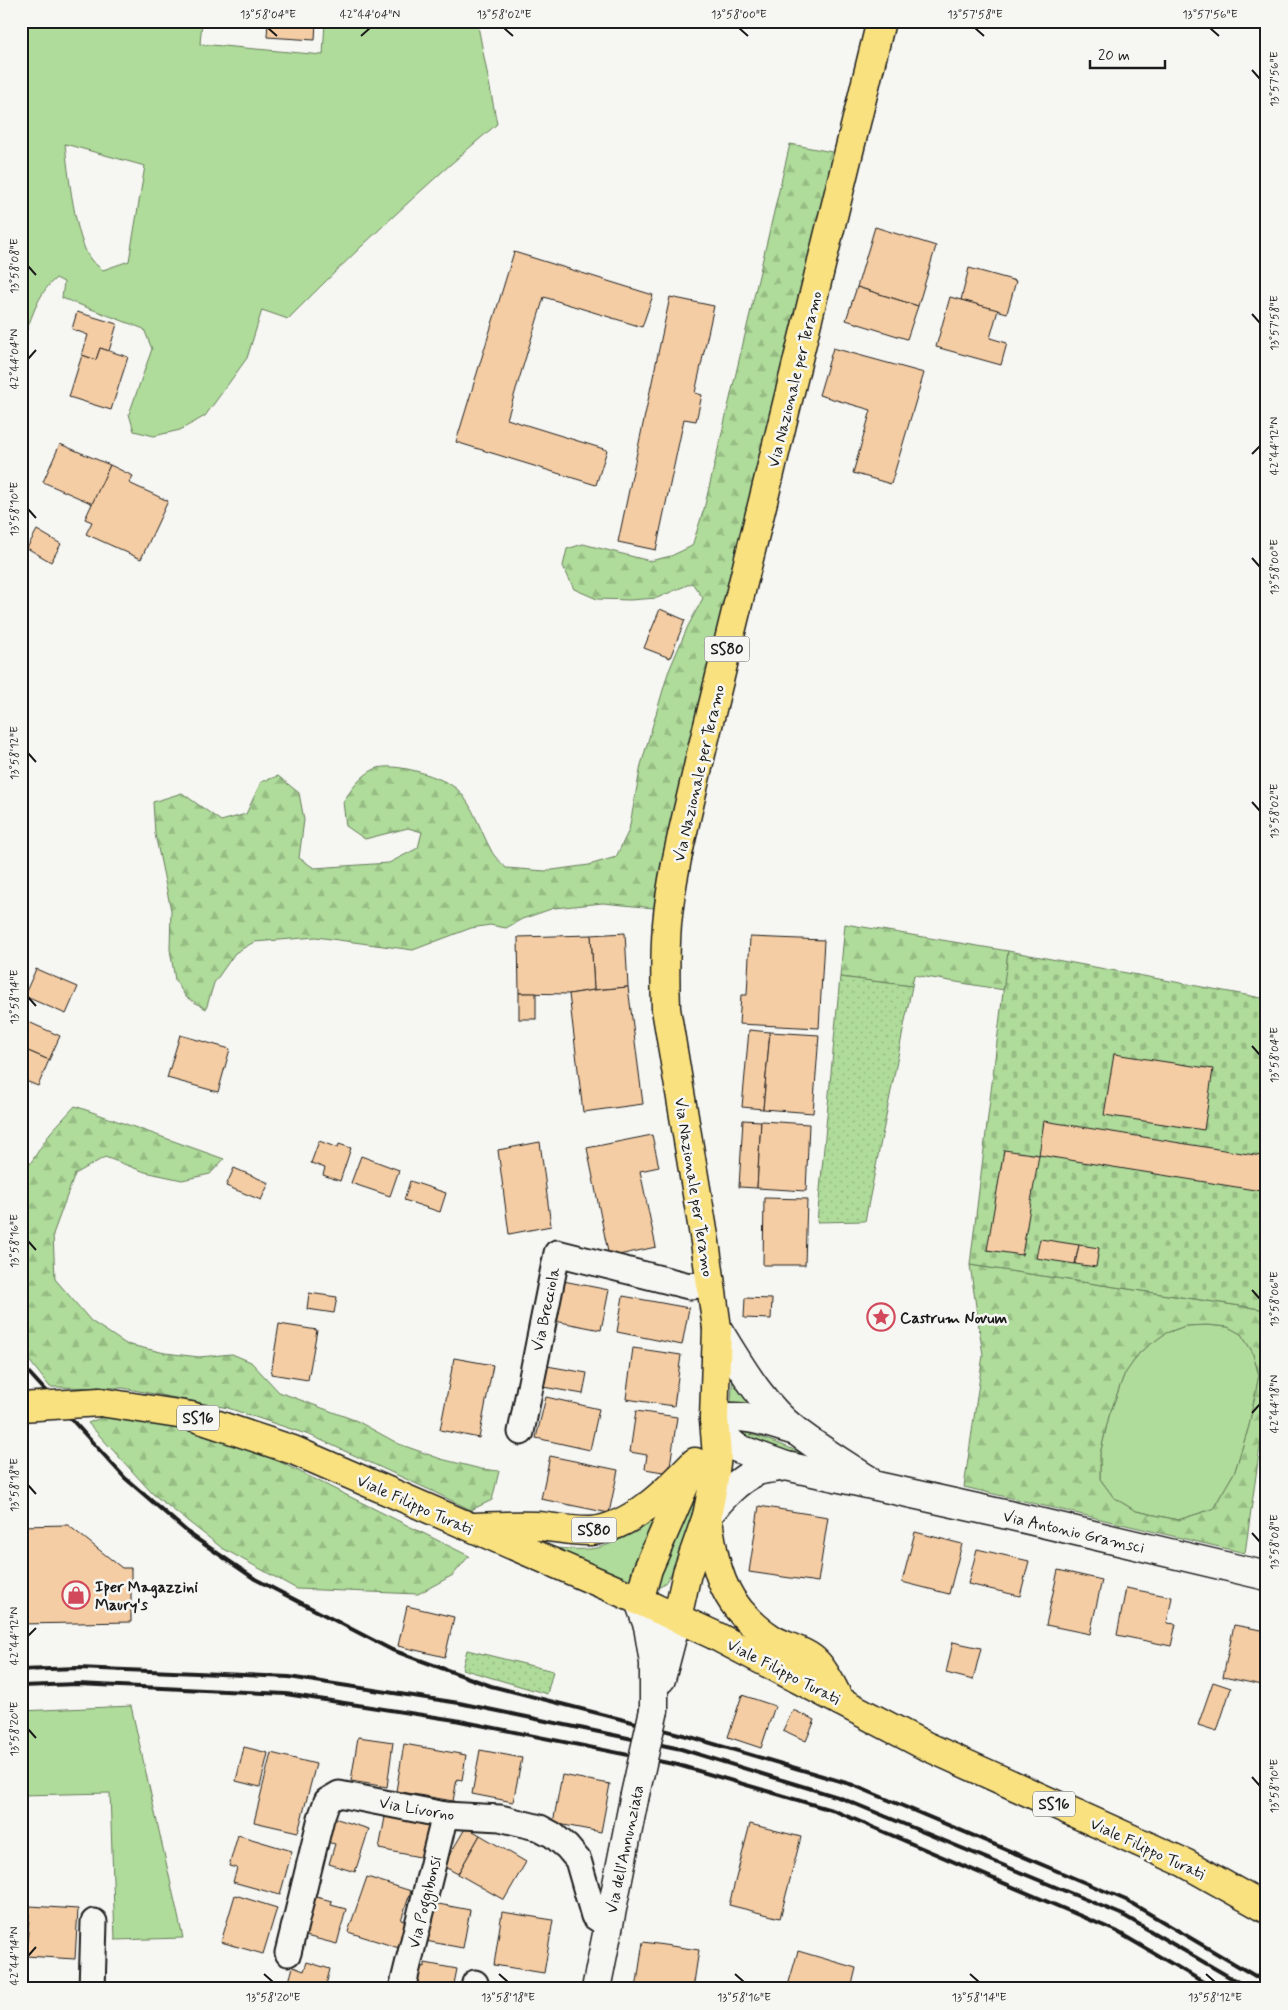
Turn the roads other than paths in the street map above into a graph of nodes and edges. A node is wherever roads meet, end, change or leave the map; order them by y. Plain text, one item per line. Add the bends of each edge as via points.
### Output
1 (881, 21) edge
2 (710, 1284) junction
3 (717, 1328) junction
4 (21, 1407) edge
5 (714, 1419) junction
6 (795, 1431) junction
7 (520, 1432) dead end
8 (695, 1462) junction
9 (786, 1466) junction
10 (880, 1488) junction
11 (707, 1516) junction
12 (470, 1528) junction
13 (1267, 1576) edge
14 (639, 1601) junction
15 (676, 1618) junction
16 (840, 1700) junction
17 (654, 1710) junction
18 (445, 1815) junction
19 (1267, 1909) edge
20 (94, 1922) dead end
21 (608, 1926) junction
22 (288, 1954) dead end
23 (92, 1989) edge
24 (402, 1989) edge
25 (596, 1989) edge

1 - 2 main road, Via Nazionale per Teramo / SS80 via 700,758 667,923 666,1009
2 - 3 main road, Via Nazionale per Teramo / SS80
2 - 7 street, Via Brecciola via 689,1286 556,1253
3 - 5 main road, Via Nazionale per Teramo / SS80
3 - 6 street, Via Antonio Gramsci via 773,1409
4 - 12 main road, Viale Filippo Turati / SS16, bridge via 100,1402 191,1416 293,1450
5 - 6 street, Via Antonio Gramsci via 743,1416
5 - 8 main road, Via Nazionale per Teramo / SS80
5 - 9 street, Via Antonio Gramsci via 737,1448
5 - 11 main road, Via Nazionale per Teramo / SS80 via 717,1456
6 - 10 street, Via Antonio Gramsci
8 - 12 main road, Via Nazionale per Teramo / SS80 via 668,1490 623,1522 607,1527 593,1531 507,1525
8 - 14 main road, Via Nazionale per Teramo / SS80 via 648,1569
9 - 10 street, Via Antonio Gramsci
9 - 11 street, Via Antonio Gramsci via 759,1471 737,1484
10 - 13 street, Via Antonio Gramsci
11 - 15 main road, Via Nazionale per Teramo / SS80 via 687,1573
11 - 16 main road, Via Nazionale per Teramo / SS80 via 714,1555 732,1602 745,1618 773,1639 815,1660
12 - 14 main road, Viale Filippo Turati / SS16
14 - 15 main road, Viale Filippo Turati / SS16
14 - 17 street, Via dell'Annunziata via 648,1626 654,1663
15 - 16 main road, Viale Filippo Turati / SS16
15 - 17 street, Via dell'Annunziata
16 - 19 main road, Viale Filippo Turati / SS16 via 924,1745 1185,1863
17 - 21 street, Via dell'Annunziata, bridge
18 - 21 street, Via Livorno via 500,1818 540,1828 553,1835 578,1860 594,1916
18 - 22 street, Via Livorno via 340,1794 327,1801
18 - 24 street, Via Poggibonsi
20 - 23 street
21 - 25 street, Via dell'Annunziata

